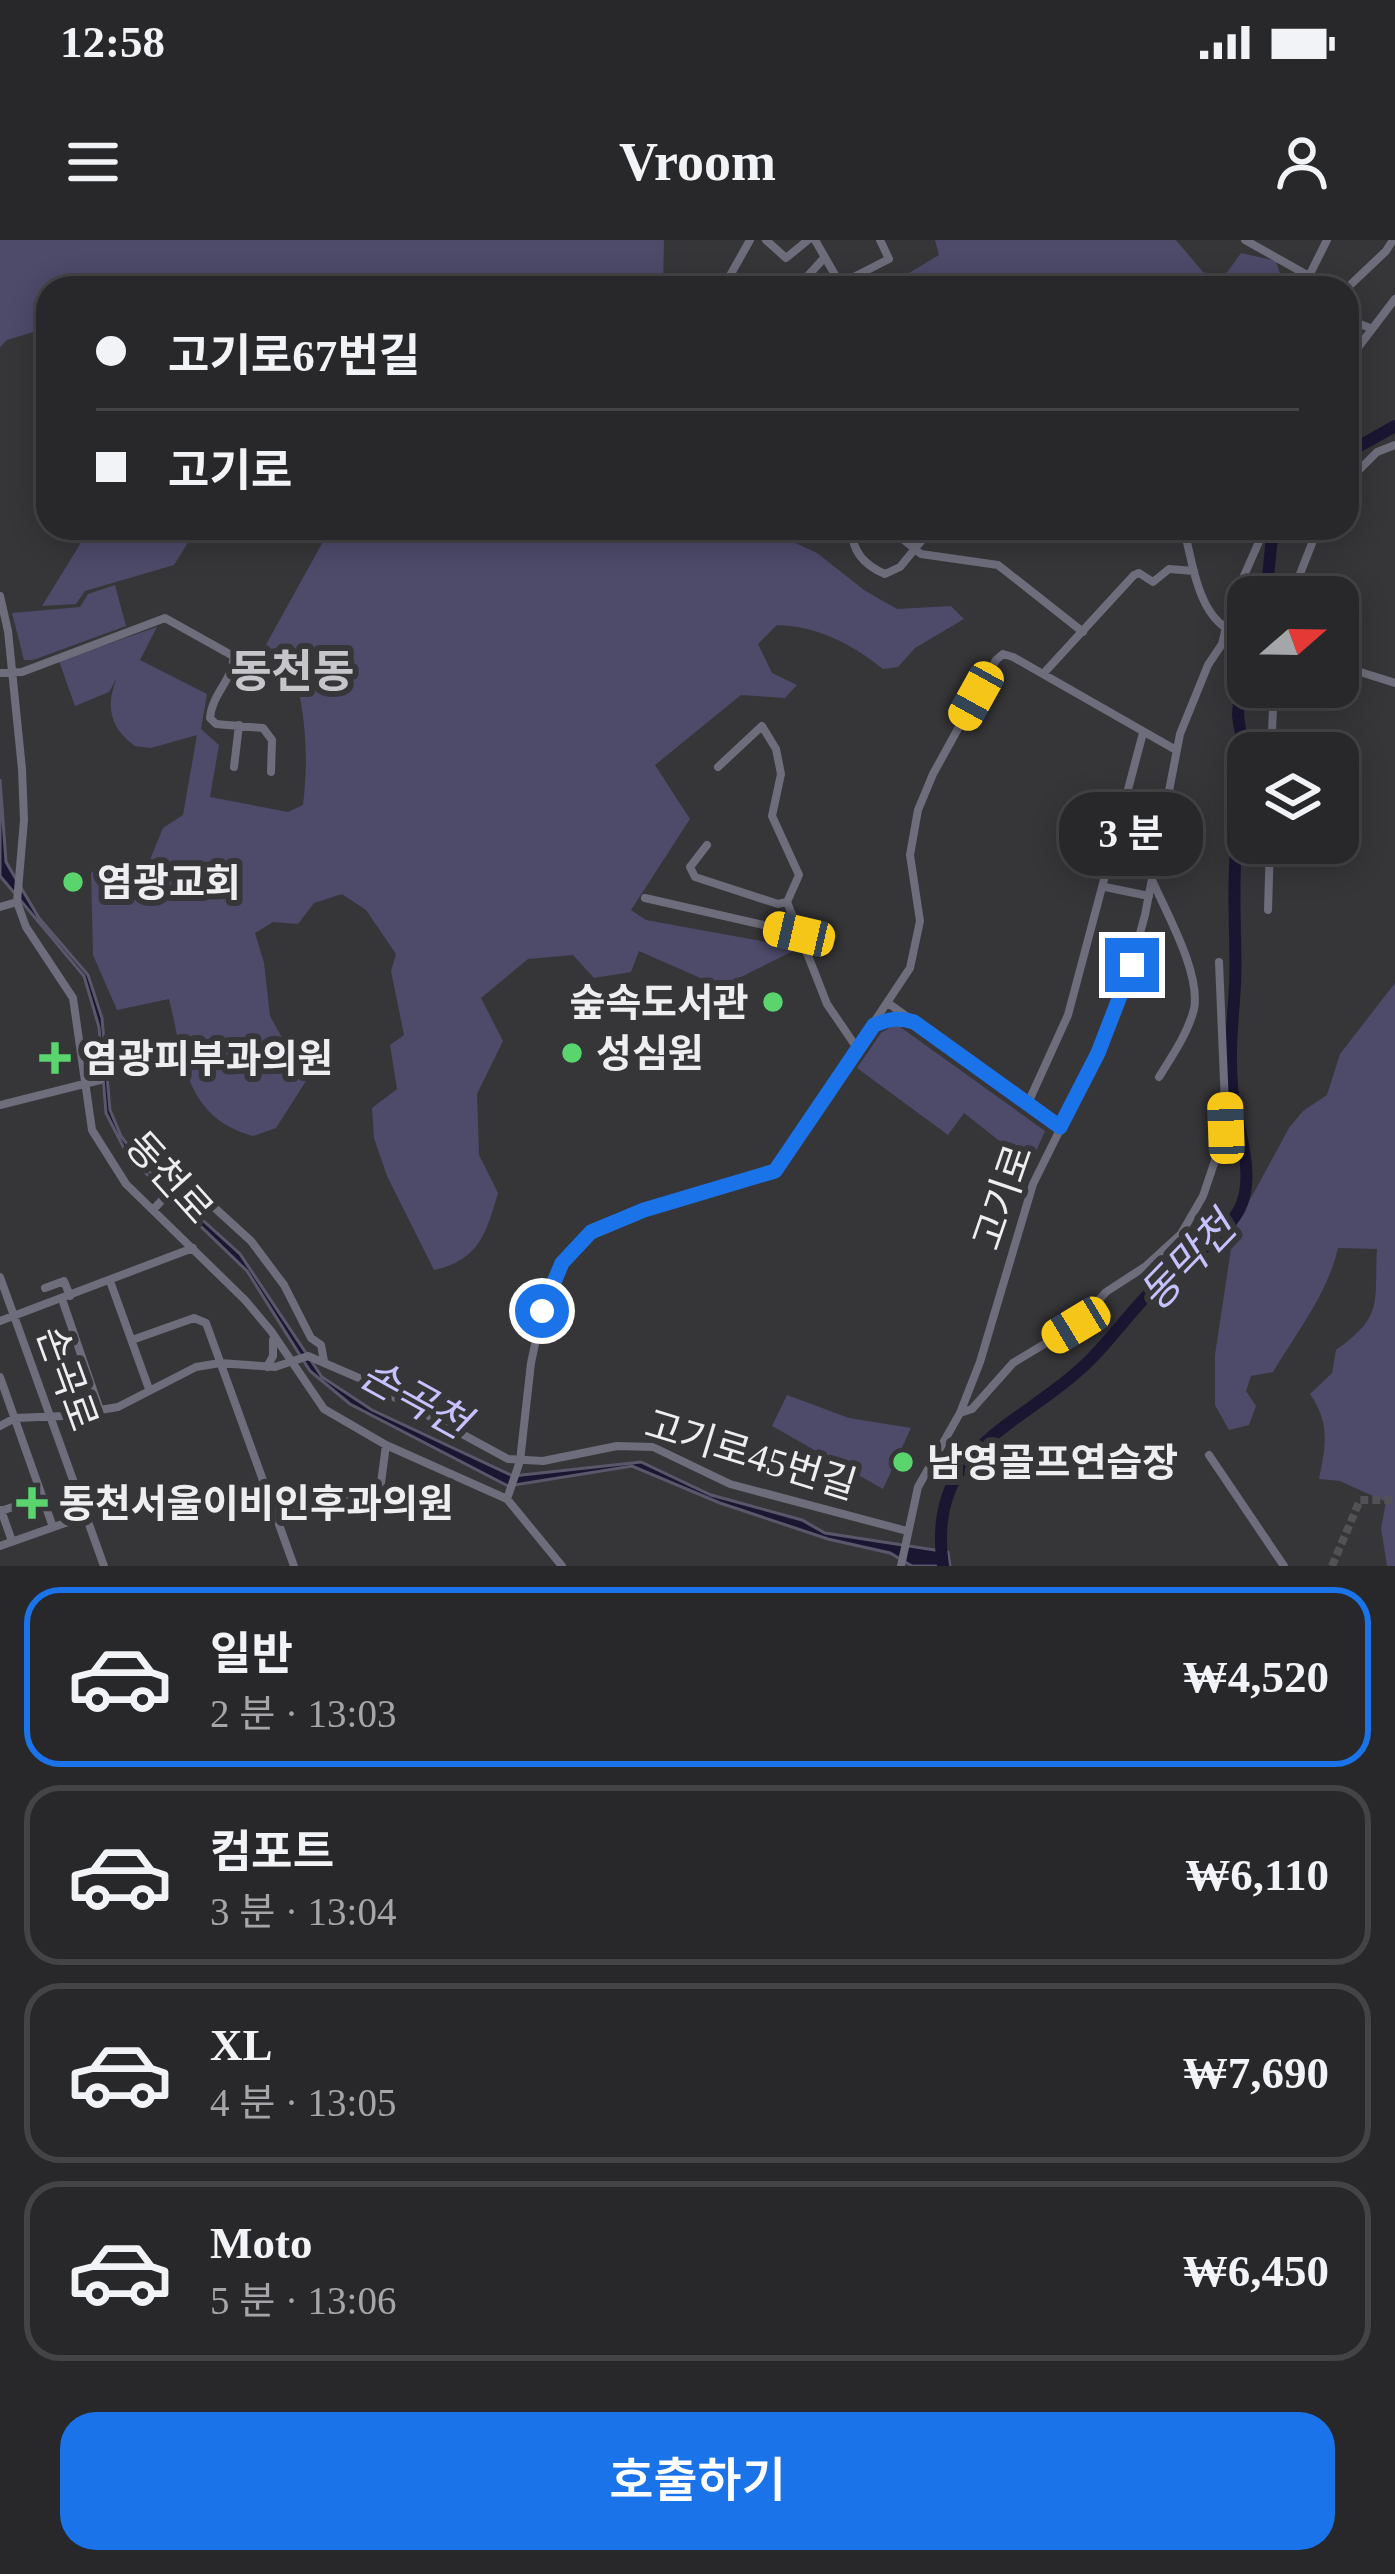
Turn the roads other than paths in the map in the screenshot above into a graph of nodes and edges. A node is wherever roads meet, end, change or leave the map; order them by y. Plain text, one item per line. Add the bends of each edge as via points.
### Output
1 (750, 240) edge
2 (766, 240) edge
3 (811, 240) edge
4 (880, 240) edge
5 (1245, 240) edge
6 (1327, 240) edge
7 (1393, 240) edge
8 (824, 258) junction
9 (729, 276) edge
10 (808, 276) edge
11 (836, 276) edge
12 (860, 276) edge
13 (1309, 276) joint
14 (1359, 277) edge
15 (1395, 299) edge
16 (1359, 324) edge
17 (1370, 328) junction
18 (1359, 344) edge
19 (1395, 445) edge
20 (1359, 470) edge
21 (854, 540) edge
22 (904, 540) edge
23 (922, 540) edge
24 (1184, 540) edge
25 (1259, 540) edge
26 (1313, 540) edge
27 (915, 549) junction
28 (1194, 571) junction
29 (1299, 576) edge
30 (0, 596) edge
31 (1224, 629) junction
32 (1227, 631) edge
33 (1084, 632) junction
34 (1359, 671) edge
35 (0, 673) edge
36 (13, 674) junction
37 (1043, 674) junction
38 (1395, 682) edge
39 (239, 725) junction
40 (1143, 732) junction
41 (1176, 750) junction
42 (234, 767) dead end
43 (718, 767) dead end
44 (271, 772) dead end
45 (706, 845) dead end
46 (1269, 864) edge
47 (1152, 881) junction
48 (1105, 887) junction
49 (1149, 896) junction
50 (644, 898) dead end
51 (17, 902) junction
52 (787, 902) junction
53 (0, 907) edge
54 (1268, 910) dead end
55 (799, 934) junction
56 (1219, 962) dead end
57 (888, 1003) junction
58 (914, 1022) junction
59 (874, 1025) junction
60 (857, 1048) junction
61 (1159, 1077) dead end
62 (100, 1080) dead end
63 (86, 1081) junction
64 (1028, 1102) junction
65 (0, 1105) edge
66 (1060, 1127) junction
67 (153, 1210) junction
68 (193, 1248) junction
69 (0, 1277) edge
70 (110, 1281) junction
71 (45, 1288) dead end
72 (66, 1298) junction
73 (15, 1316) junction
74 (0, 1321) edge
75 (271, 1331) junction
76 (132, 1340) junction
77 (290, 1360) junction
78 (320, 1360) junction
79 (220, 1363) junction
80 (267, 1367) junction
81 (0, 1377) edge
82 (149, 1389) junction
83 (4, 1399) edge
84 (100, 1410) junction
85 (961, 1413) junction
86 (50, 1414) junction
87 (15, 1418) junction
88 (0, 1426) edge
89 (386, 1445) junction
90 (1209, 1455) dead end
91 (520, 1461) junction
92 (508, 1496) junction
93 (43, 1497) junction
94 (0, 1510) edge
95 (86, 1516) junction
96 (277, 1520) junction
97 (53, 1527) junction
98 (907, 1531) junction
99 (12, 1541) junction
100 (0, 1546) edge
101 (104, 1566) edge
102 (294, 1566) edge
103 (562, 1566) edge
104 (901, 1566) edge
105 (1284, 1566) edge

1 - 9 street
2 - 3 street via 786,258
3 - 8 street
4 - 12 street via 889,260
5 - 13 street
6 - 13 street
7 - 14 street
8 - 10 street
8 - 11 street
15 - 17 street
16 - 17 street
17 - 18 street
19 - 20 street
21 - 27 street via 856,553 885,574
22 - 27 street
23 - 27 street
24 - 28 street
25 - 31 street, 고기로
26 - 29 street
27 - 33 street via 998,565
28 - 31 street via 1207,610
28 - 33 street via 1169,569 1153,581 1134,574
30 - 36 street, 동천로
31 - 32 street
31 - 41 street, 고기로
33 - 37 street
34 - 38 street
35 - 36 street
36 - 39 street via 165,618 233,656 210,718
36 - 51 street, 동천로 via 24,820
37 - 40 street
37 - 57 street via 1004,654 996,660 933,774 910,855 918,938
39 - 42 street
39 - 44 street via 269,734
40 - 41 street
40 - 48 street
41 - 47 street, 고기로
43 - 52 street via 762,727 776,748 782,779 772,816 799,875
45 - 52 street via 690,867 695,877
46 - 54 street
47 - 49 street, 고기로
47 - 61 street via 1195,1006
48 - 49 street
48 - 64 street via 1068,1015
49 - 66 street, 고기로 via 1120,999
50 - 55 street
51 - 53 street
51 - 63 street, 동천로 via 73,998
52 - 55 street
55 - 60 street via 832,1015
56 - 85 street via 1226,1128 1203,1196 1181,1234 1146,1266 1076,1325 1013,1363
57 - 58 street
57 - 59 street
58 - 59 street
58 - 64 street
59 - 60 street
60 - 91 street via 775,1171 624,1216 568,1252 542,1311
62 - 63 street
63 - 65 street
63 - 67 street, 동천로 via 92,1130
64 - 66 street
66 - 85 street, 고기로 via 1033,1184
67 - 68 street, 동천로
67 - 78 street via 182,1178 273,1270 322,1345
68 - 70 street
68 - 75 street, 동천로
69 - 73 street, 손곡로
70 - 72 street
70 - 76 street
71 - 72 street via 64,1281
72 - 73 street
72 - 84 street
73 - 74 street
73 - 86 street, 손곡로
75 - 77 street, 동천로
75 - 80 street
76 - 79 street via 194,1318 206,1324
76 - 82 street
77 - 78 street
77 - 80 street
77 - 89 street, 동천로 via 324,1409
78 - 91 street
79 - 80 street
79 - 82 street
79 - 96 street
81 - 83 street
82 - 84 street
83 - 87 street
84 - 86 street
85 - 98 street, 고기로 via 918,1487
86 - 87 street
86 - 95 street, 손곡로
87 - 88 street
87 - 93 street
89 - 92 street, 동천로
89 - 96 street via 381,1483
90 - 105 street
91 - 92 street
91 - 98 street, 고기로45번길 via 653,1447 730,1484
92 - 103 street, 동천로
93 - 94 street
93 - 97 street
94 - 99 street
95 - 97 street
95 - 101 street, 손곡로
96 - 102 street
97 - 99 street
98 - 104 street, 고기로
99 - 100 street

